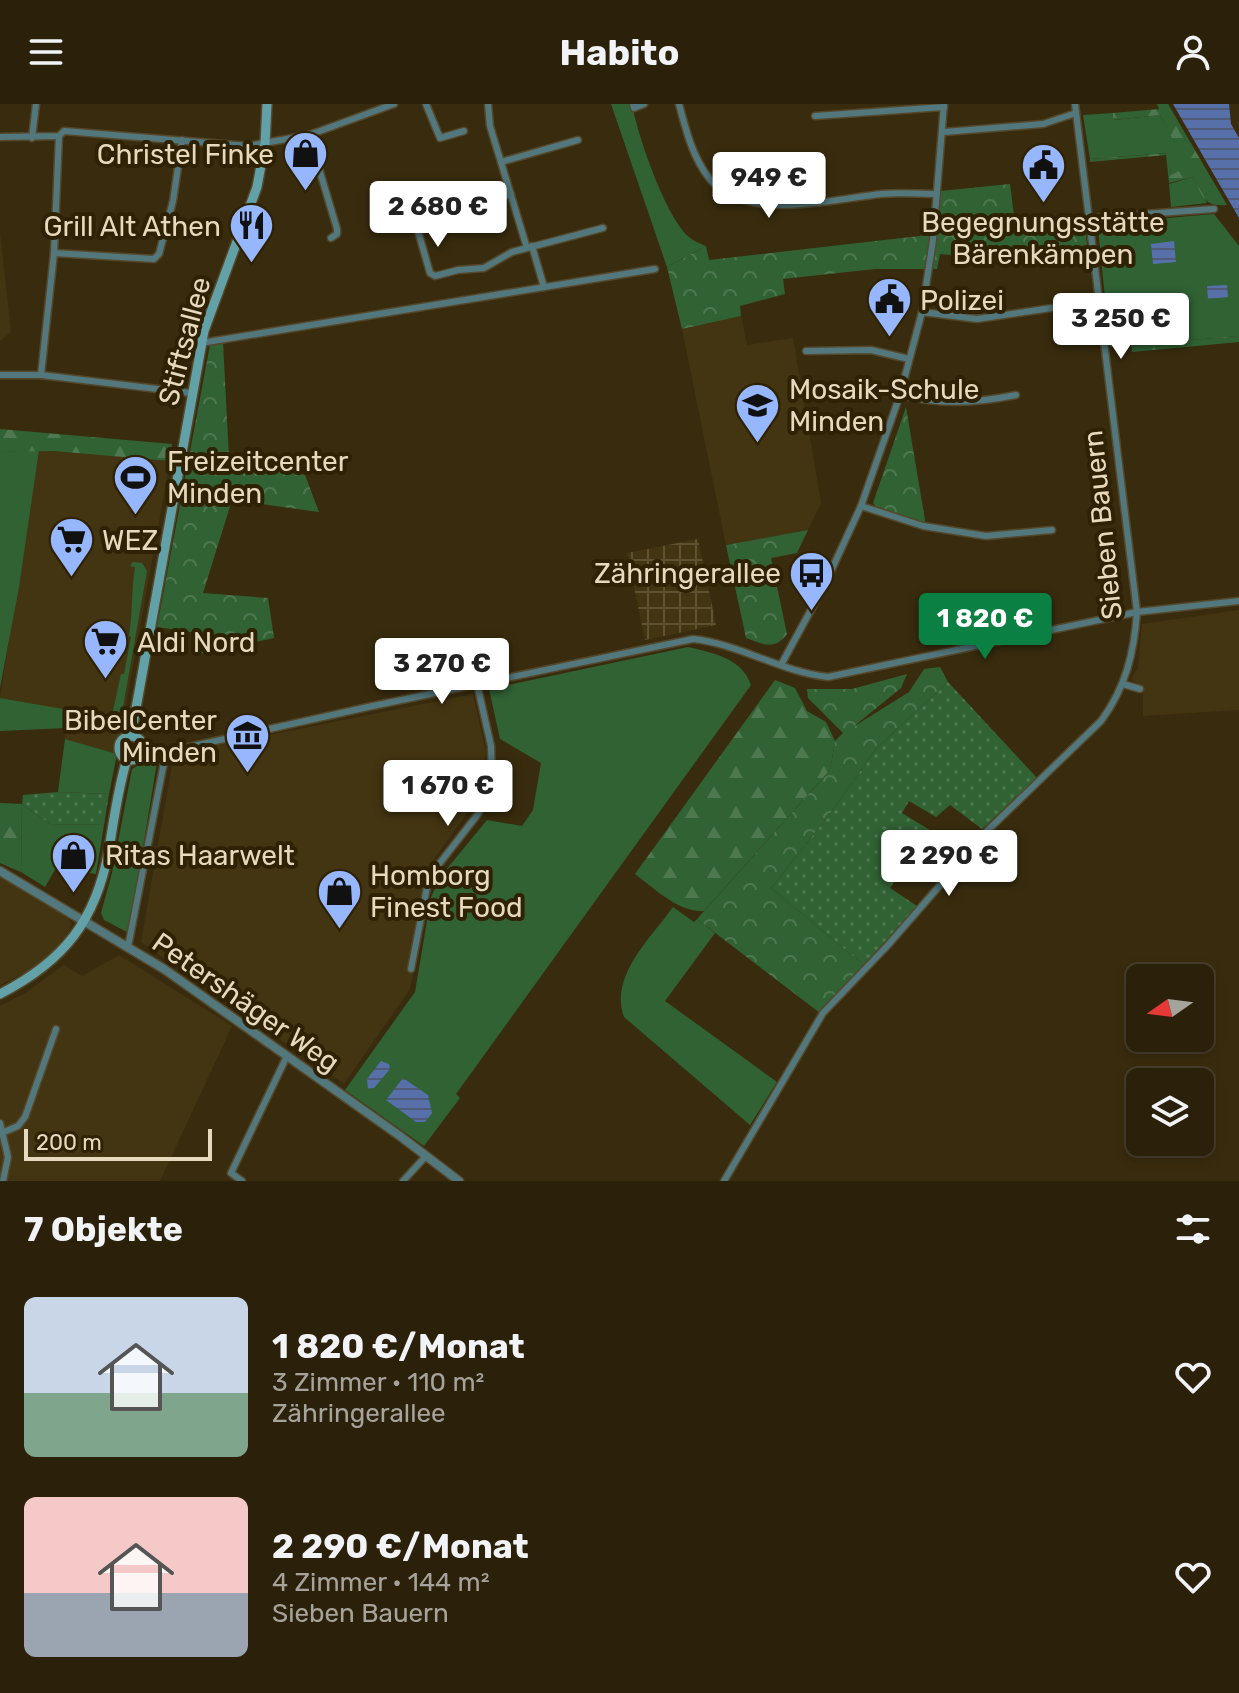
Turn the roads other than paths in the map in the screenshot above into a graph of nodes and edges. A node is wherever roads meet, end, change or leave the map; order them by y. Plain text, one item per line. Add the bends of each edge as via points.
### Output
1 (36, 104) edge
2 (267, 104) edge
3 (394, 104) edge
4 (426, 104) edge
5 (488, 104) edge
6 (633, 104) edge
7 (644, 104) edge
8 (679, 104) edge
9 (1075, 104) edge
10 (944, 106) edge
11 (1076, 113) junction
12 (815, 116) dead end
13 (464, 131) dead end
14 (944, 132) junction
15 (309, 135) junction
16 (59, 136) junction
17 (0, 137) edge
18 (32, 138) junction
19 (182, 140) junction
20 (578, 140) dead end
21 (265, 144) junction
22 (501, 162) junction
23 (511, 194) junction
24 (937, 194) junction
25 (1214, 209) dead end
26 (1089, 218) junction
27 (603, 228) dead end
28 (331, 238) dead end
29 (530, 247) junction
30 (54, 253) junction
31 (655, 269) dead end
32 (544, 287) junction
33 (1099, 301) junction
34 (922, 312) junction
35 (201, 343) junction
36 (806, 351) dead end
37 (909, 359) junction
38 (0, 375) edge
39 (41, 375) junction
40 (191, 393) junction
41 (900, 395) junction
42 (1016, 395) dead end
43 (861, 506) junction
44 (1052, 530) dead end
45 (1239, 601) edge
46 (1137, 612) junction
47 (781, 665) junction
48 (477, 684) junction
49 (1123, 684) junction
50 (1140, 689) dead end
51 (131, 736) junction
52 (143, 749) junction
53 (166, 752) junction
54 (127, 759) junction
55 (0, 871) edge
56 (85, 921) junction
57 (128, 947) junction
58 (411, 969) dead end
59 (0, 994) edge
60 (56, 1029) dead end
61 (286, 1058) junction
62 (0, 1123) edge
63 (4, 1132) junction
64 (426, 1156) junction
65 (3, 1181) edge
66 (242, 1181) edge
67 (403, 1181) edge
68 (459, 1181) edge
69 (724, 1181) edge

1 - 18 street
2 - 21 main road, Stiftsallee
3 - 15 street
4 - 13 street via 440,138
5 - 22 street
6 - 7 street
8 - 24 street via 692,150 711,181 738,199 787,205 886,193
9 - 11 street, Sieben Bauern
10 - 12 street
10 - 14 street
11 - 14 street via 1043,124
11 - 26 street, Sieben Bauern
14 - 24 street
15 - 21 street
15 - 28 street via 337,229
16 - 18 street
16 - 19 street via 64,131
16 - 30 street
17 - 18 street
19 - 21 street
19 - 30 street via 173,201 154,259
20 - 22 street
21 - 35 main road, Stiftsallee via 254,195
22 - 23 street
23 - 29 street
23 - 29 street via 419,221 415,228 430,273 484,268
24 - 34 street
25 - 26 street
26 - 33 street, Sieben Bauern
27 - 29 street
29 - 32 street
30 - 39 street
31 - 32 street
32 - 35 street
33 - 34 street via 977,319
33 - 46 street, Sieben Bauern
34 - 37 street
35 - 40 main road, Stiftsallee
36 - 37 street via 871,350
37 - 41 street
38 - 39 street
39 - 40 street
40 - 51 main road, Stiftsallee
41 - 42 street via 954,403
41 - 43 street
43 - 44 street via 927,527 986,536
43 - 47 street
45 - 46 street
46 - 47 street via 846,675 813,675
46 - 49 street, Sieben Bauern
47 - 48 street via 693,639
48 - 53 street
48 - 58 street via 491,746 492,781 478,814 429,877
49 - 50 street
49 - 69 street, Sieben Bauern via 1101,721 988,830 823,1013
51 - 52 main road
51 - 54 main road via 119,745
52 - 53 street
52 - 54 main road via 137,758
53 - 57 street
54 - 56 main road via 106,868
55 - 56 street, Petershäger Weg
56 - 57 street, Petershäger Weg
56 - 59 main road via 49,963
57 - 61 street, Petershäger Weg
60 - 63 street via 25,1117
61 - 64 street, Petershäger Weg
61 - 66 street via 231,1173
62 - 63 street
63 - 65 street via 8,1157
64 - 67 street
64 - 68 street, Petershäger Weg

